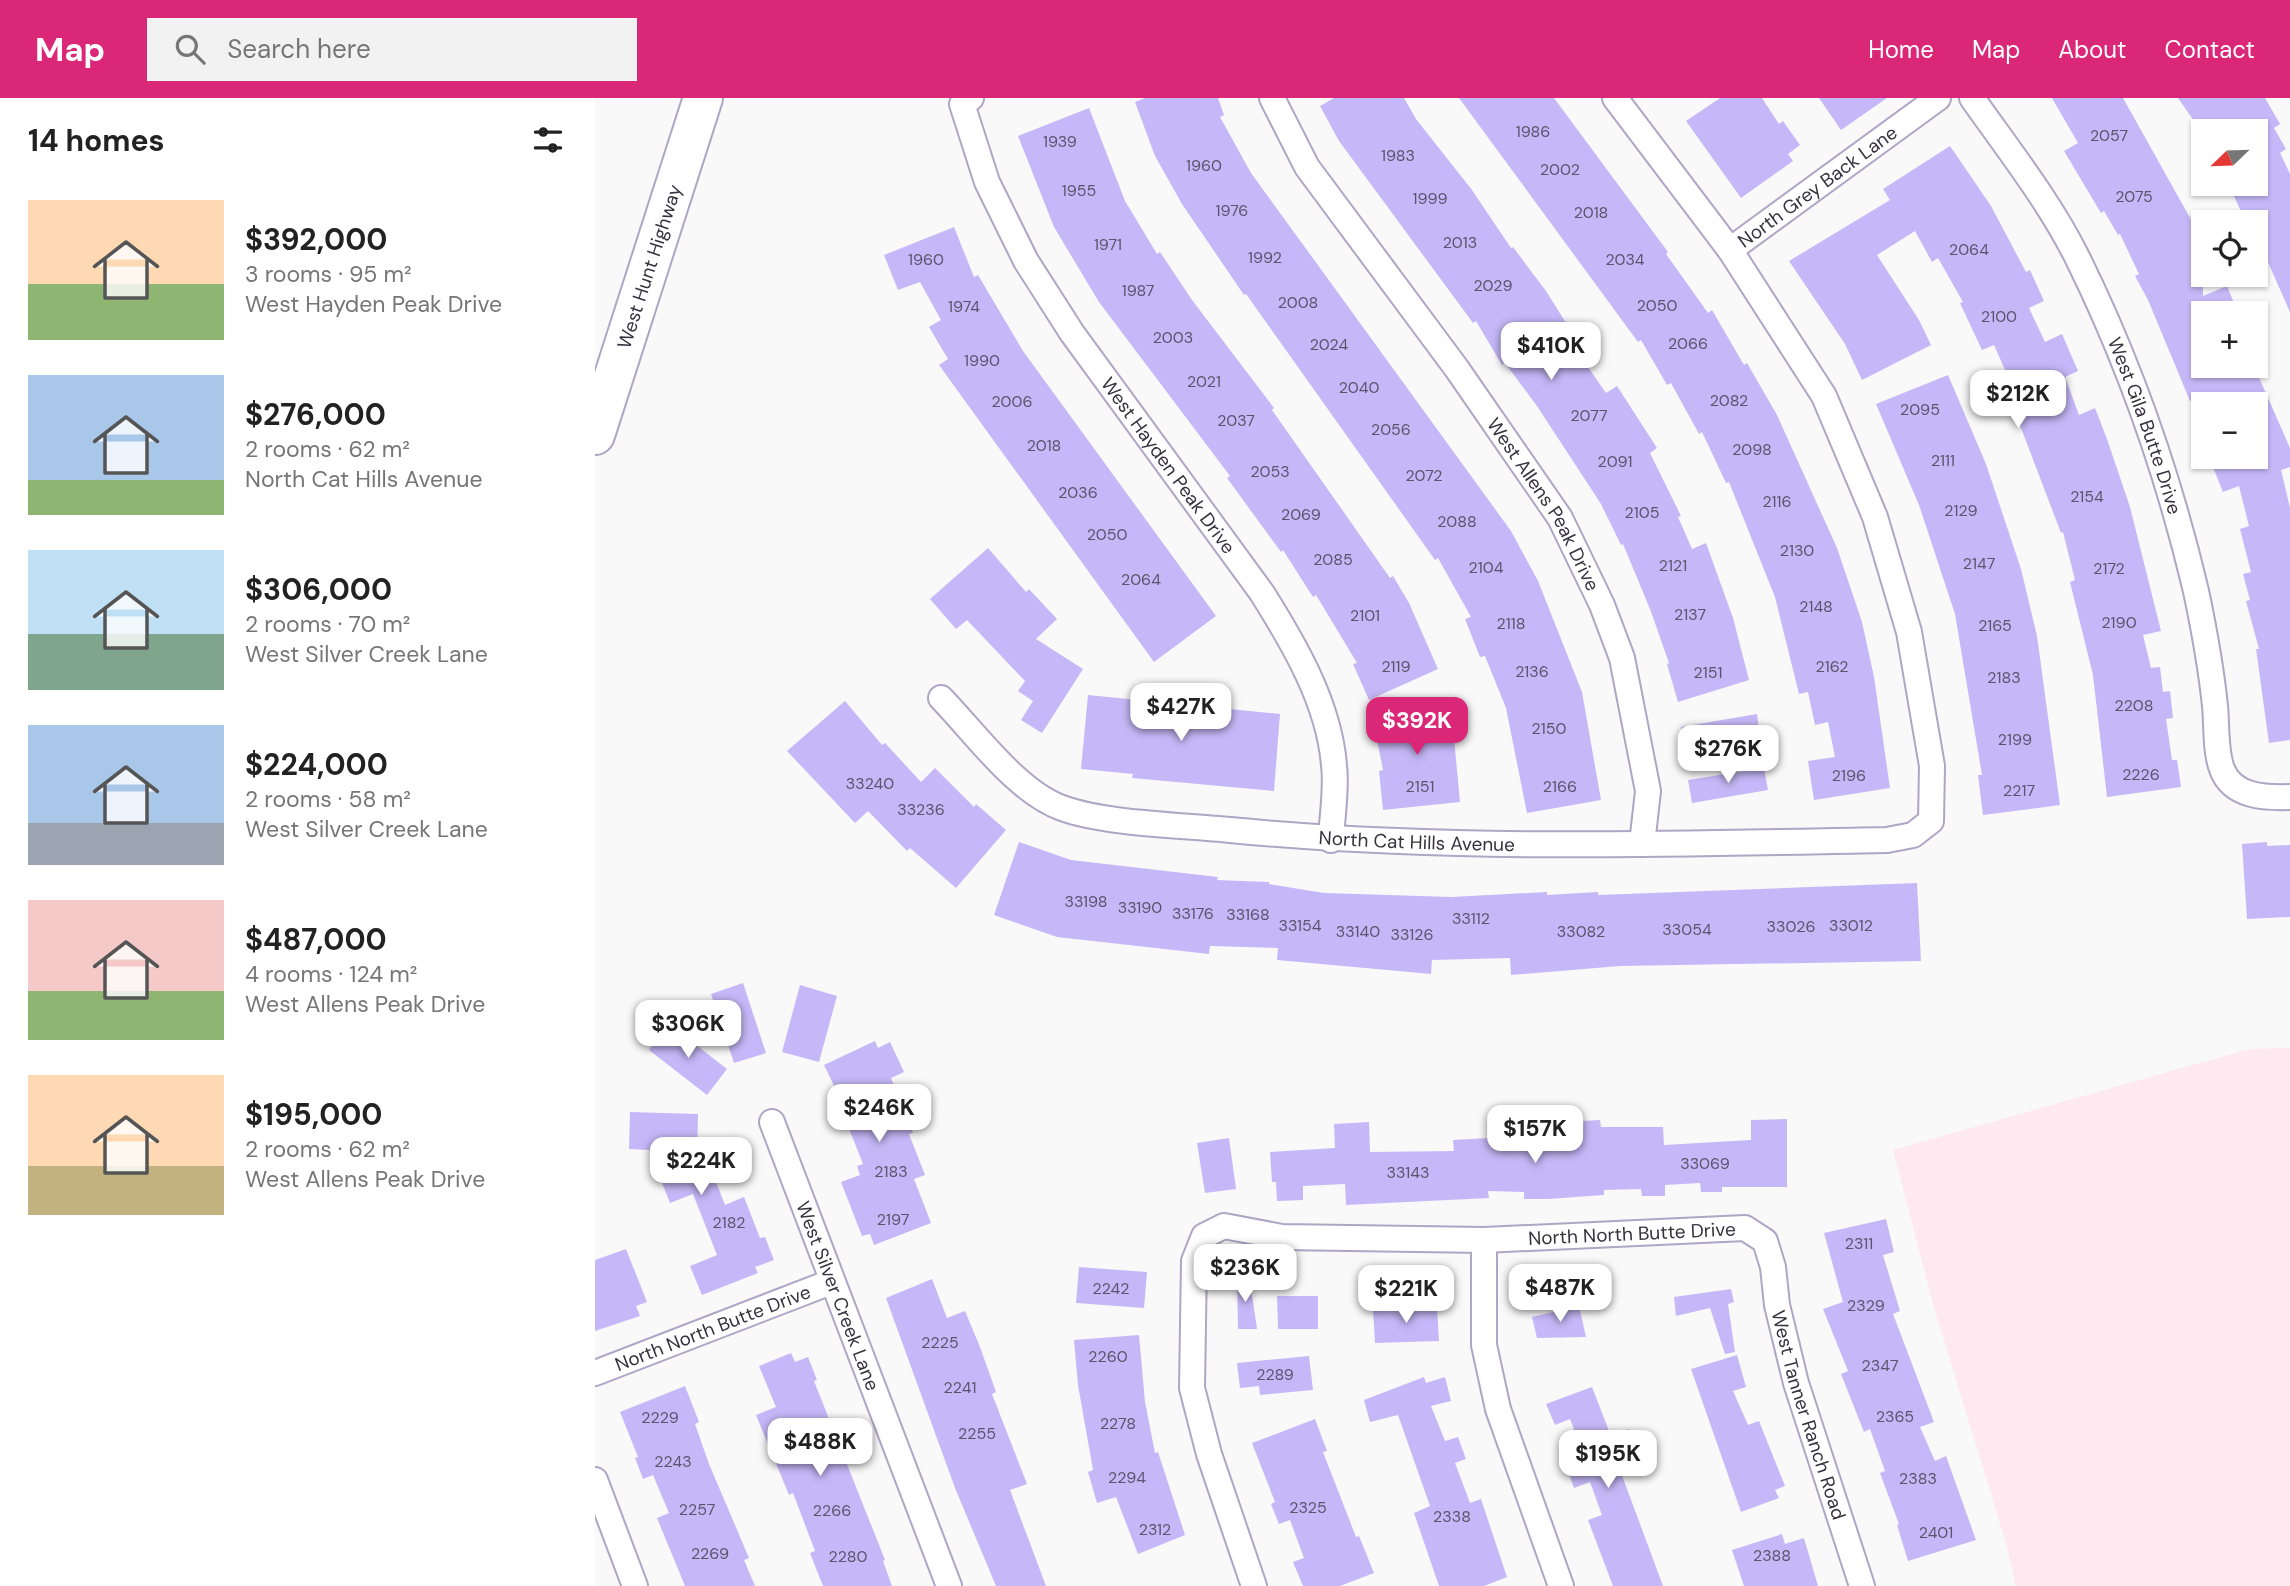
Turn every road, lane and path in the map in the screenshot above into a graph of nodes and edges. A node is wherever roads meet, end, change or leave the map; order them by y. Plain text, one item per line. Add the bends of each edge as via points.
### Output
1 (703, 98) edge
2 (1272, 98) edge
3 (1615, 98) edge
4 (1938, 98) edge
5 (1972, 98) edge
6 (967, 101) edge
7 (1730, 250) junction
8 (595, 435) edge
9 (941, 698) dead end
10 (2290, 797) edge
11 (1331, 840) junction
12 (1642, 844) junction
13 (772, 1122) dead end
14 (1484, 1240) junction
15 (1765, 1241) joint
16 (831, 1282) junction
17 (595, 1373) edge
18 (595, 1480) edge
19 (635, 1586) edge
20 (950, 1586) edge
21 (1254, 1586) edge
22 (1562, 1586) edge
23 (1863, 1586) edge

1 - 8 main road, West Hunt Highway
2 - 12 street, West Allens Peak Drive via 1307,167 1560,519 1622,658 1648,791
3 - 7 street
4 - 7 street, North Grey Back Lane
5 - 10 street, West Gila Butte Drive via 2076,255 2120,355 2166,485 2196,591 2212,674 2222,769 2234,785 2259,798
6 - 11 street, West Hayden Peak Drive via 987,182 1026,261 1072,333 1289,636 1316,692 1334,764
7 - 12 street, North Cat Hills Avenue via 1824,396 1875,517 1909,632 1932,766 1931,821 1913,835 1887,840
9 - 11 street, North Cat Hills Avenue via 1030,791 1062,808 1121,819
11 - 12 street, North Cat Hills Avenue
13 - 16 street, West Silver Creek Lane
14 - 15 street, North North Butte Drive via 1745,1228
14 - 21 street, North North Butte Drive via 1282,1237 1224,1226 1204,1236 1194,1261 1192,1388
14 - 22 street via 1484,1345 1498,1409
15 - 23 street, West Tanner Ranch Road via 1796,1383
16 - 17 street, North North Butte Drive
16 - 20 street, West Silver Creek Lane
18 - 19 street

